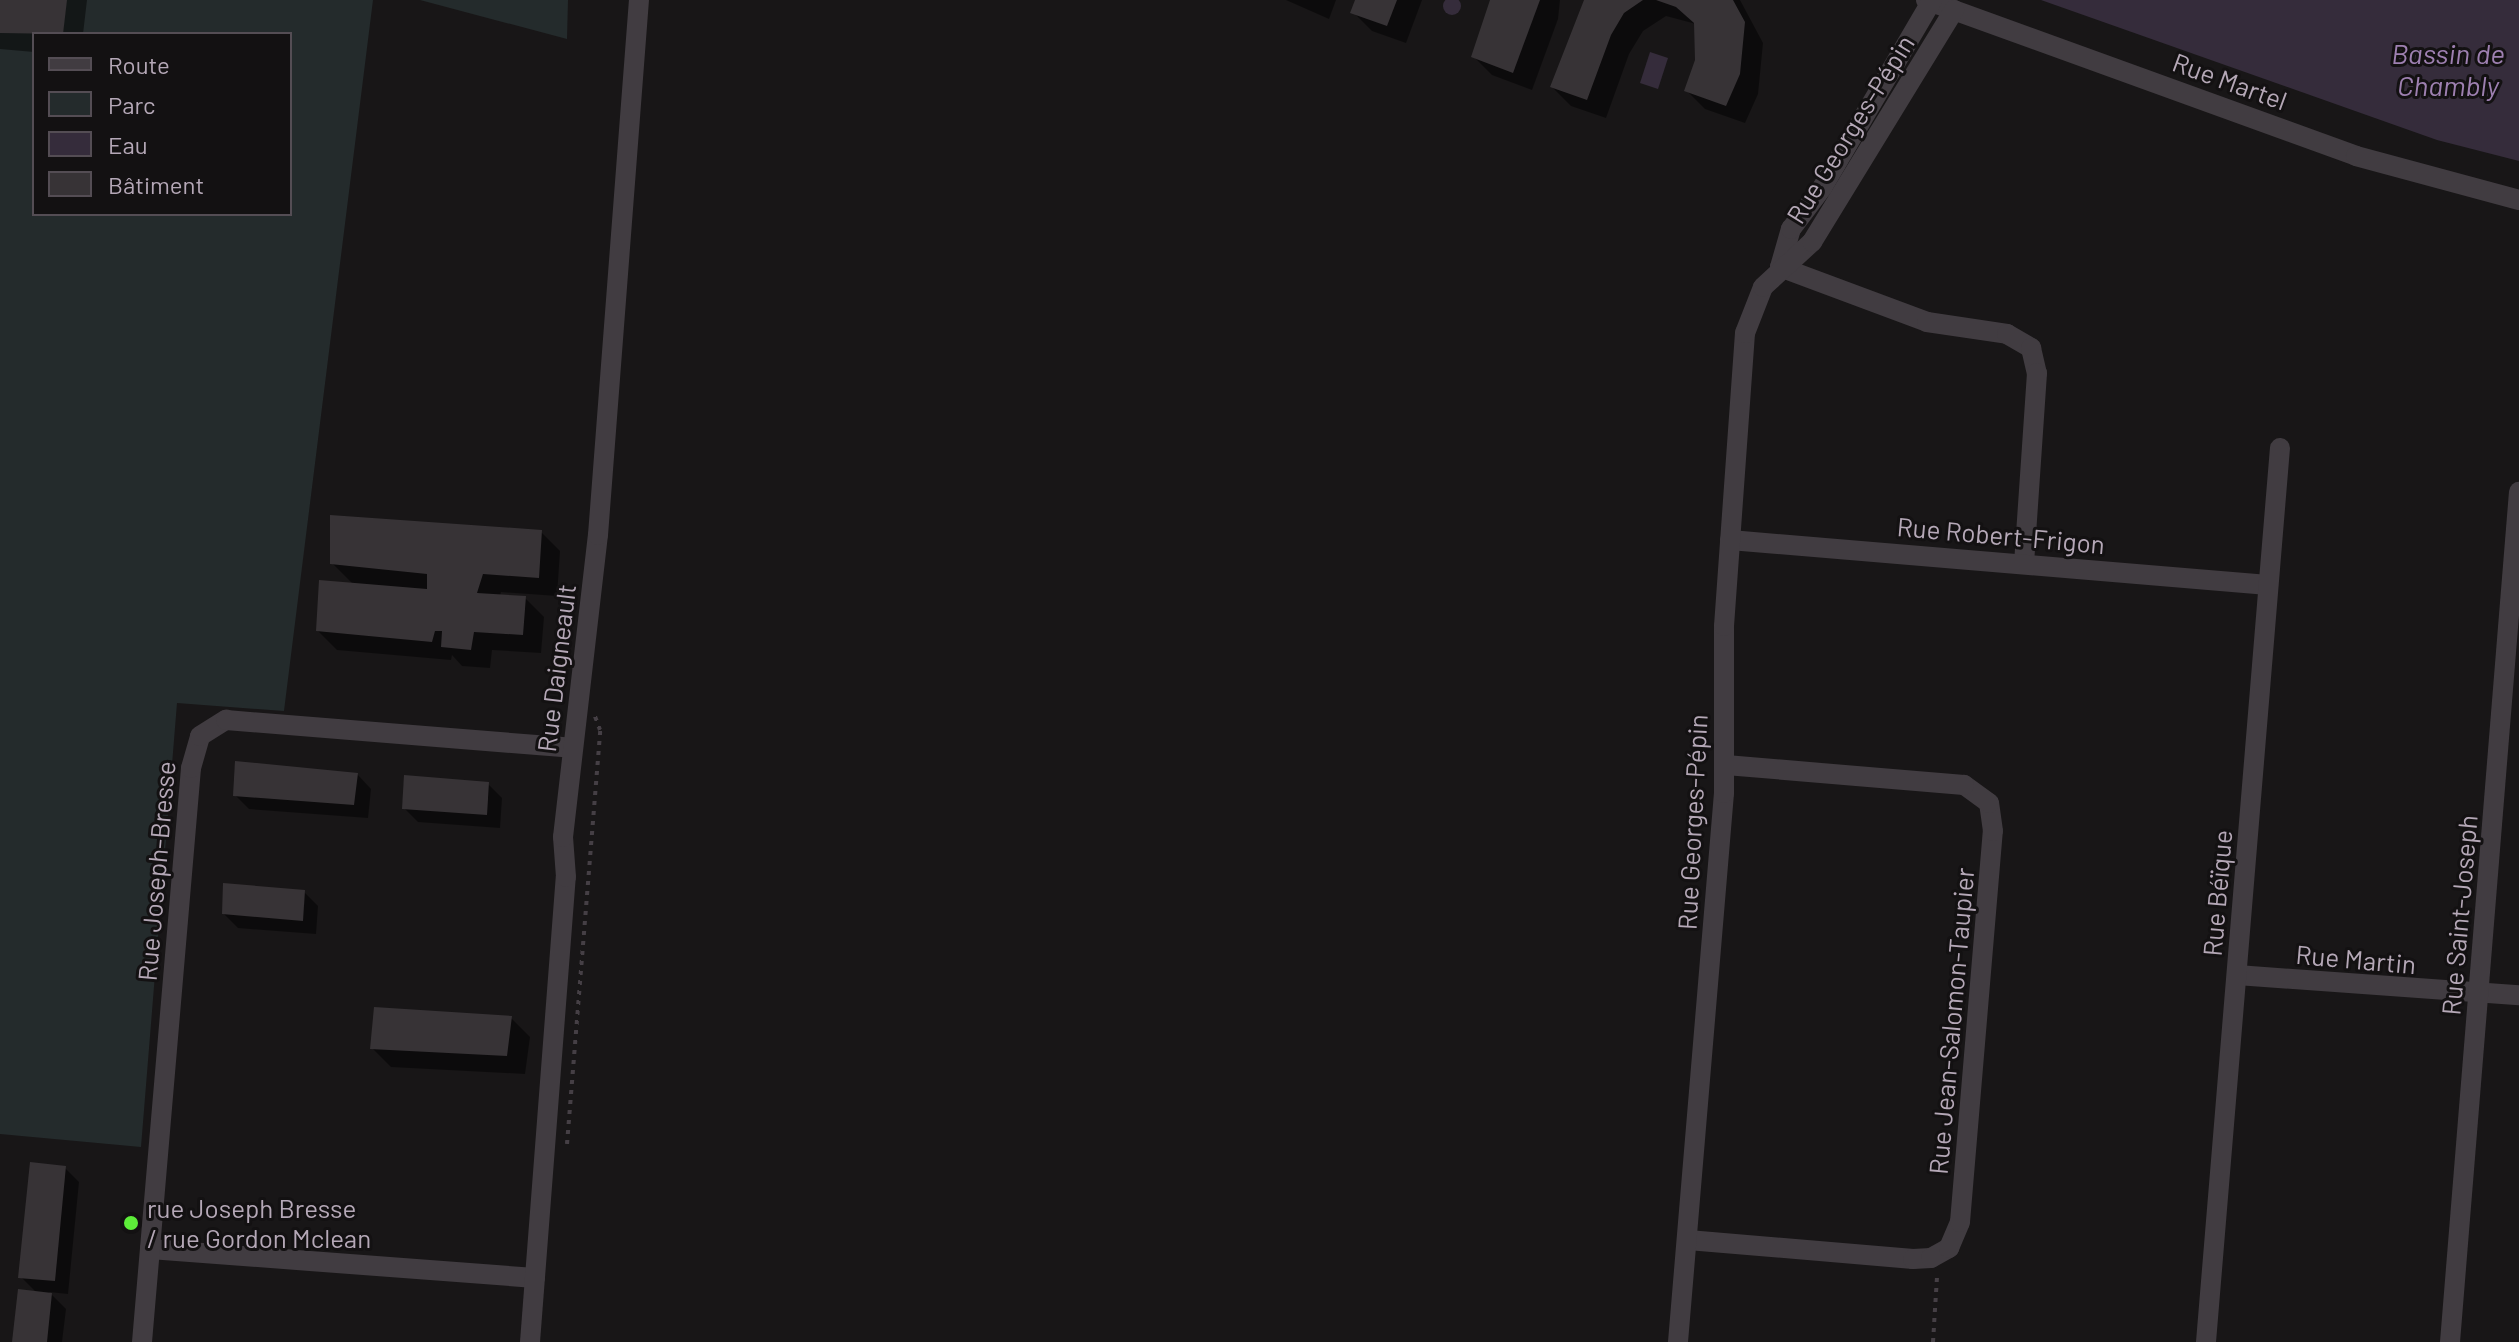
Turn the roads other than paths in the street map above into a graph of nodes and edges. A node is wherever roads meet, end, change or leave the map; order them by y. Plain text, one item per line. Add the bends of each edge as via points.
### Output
1 (639, 0) edge
2 (1928, 1) edge
3 (1954, 10) junction
4 (2519, 200) edge
5 (1780, 267) junction
6 (2280, 448) dead end
7 (2519, 492) edge
8 (1730, 540) junction
9 (2024, 562) junction
10 (2268, 585) junction
11 (572, 748) junction
12 (1726, 765) junction
13 (2237, 975) junction
14 (2478, 994) junction
15 (2519, 995) edge
16 (1688, 1240) junction
17 (150, 1249) junction
18 (535, 1278) junction
19 (142, 1342) edge
20 (530, 1342) edge
21 (1678, 1342) edge
22 (2206, 1342) edge
23 (2450, 1342) edge

1 - 11 street, Rue Daigneault via 598,535
2 - 3 street, Rue Martel
2 - 5 street, Rue Georges-Pépin via 1822,188 1791,229
3 - 4 street, Rue Martel via 2356,156
3 - 5 street, Rue Georges-Pépin via 1812,242
5 - 8 street, Rue Georges-Pépin via 1756,298 1745,333
5 - 9 street via 1927,322 2015,336 2031,348 2037,373
6 - 10 street, Rue Béïque
7 - 14 street, Rue Saint-Joseph
8 - 9 street, Rue Robert-Frigon
8 - 12 street, Rue Georges-Pépin via 1723,660
9 - 10 street, Rue Robert-Frigon
10 - 13 street, Rue Béïque
11 - 17 street, Rue Joseph-Bresse via 226,720 200,736 191,768
11 - 18 street, Rue Daigneault
12 - 16 street, Rue Georges-Pépin
12 - 16 street, Rue Jean-Salomon-Taupier via 1964,785 1989,803 1991,846 1960,1222 1949,1248 1931,1258 1913,1259
13 - 14 street, Rue Martin
13 - 22 street, Rue Béïque
14 - 15 street, Rue Martin
14 - 23 street, Rue Saint-Joseph
16 - 21 street, Rue Georges-Pépin
17 - 18 street
17 - 19 street, Rue Joseph-Bresse
18 - 20 street, Rue Daigneault

